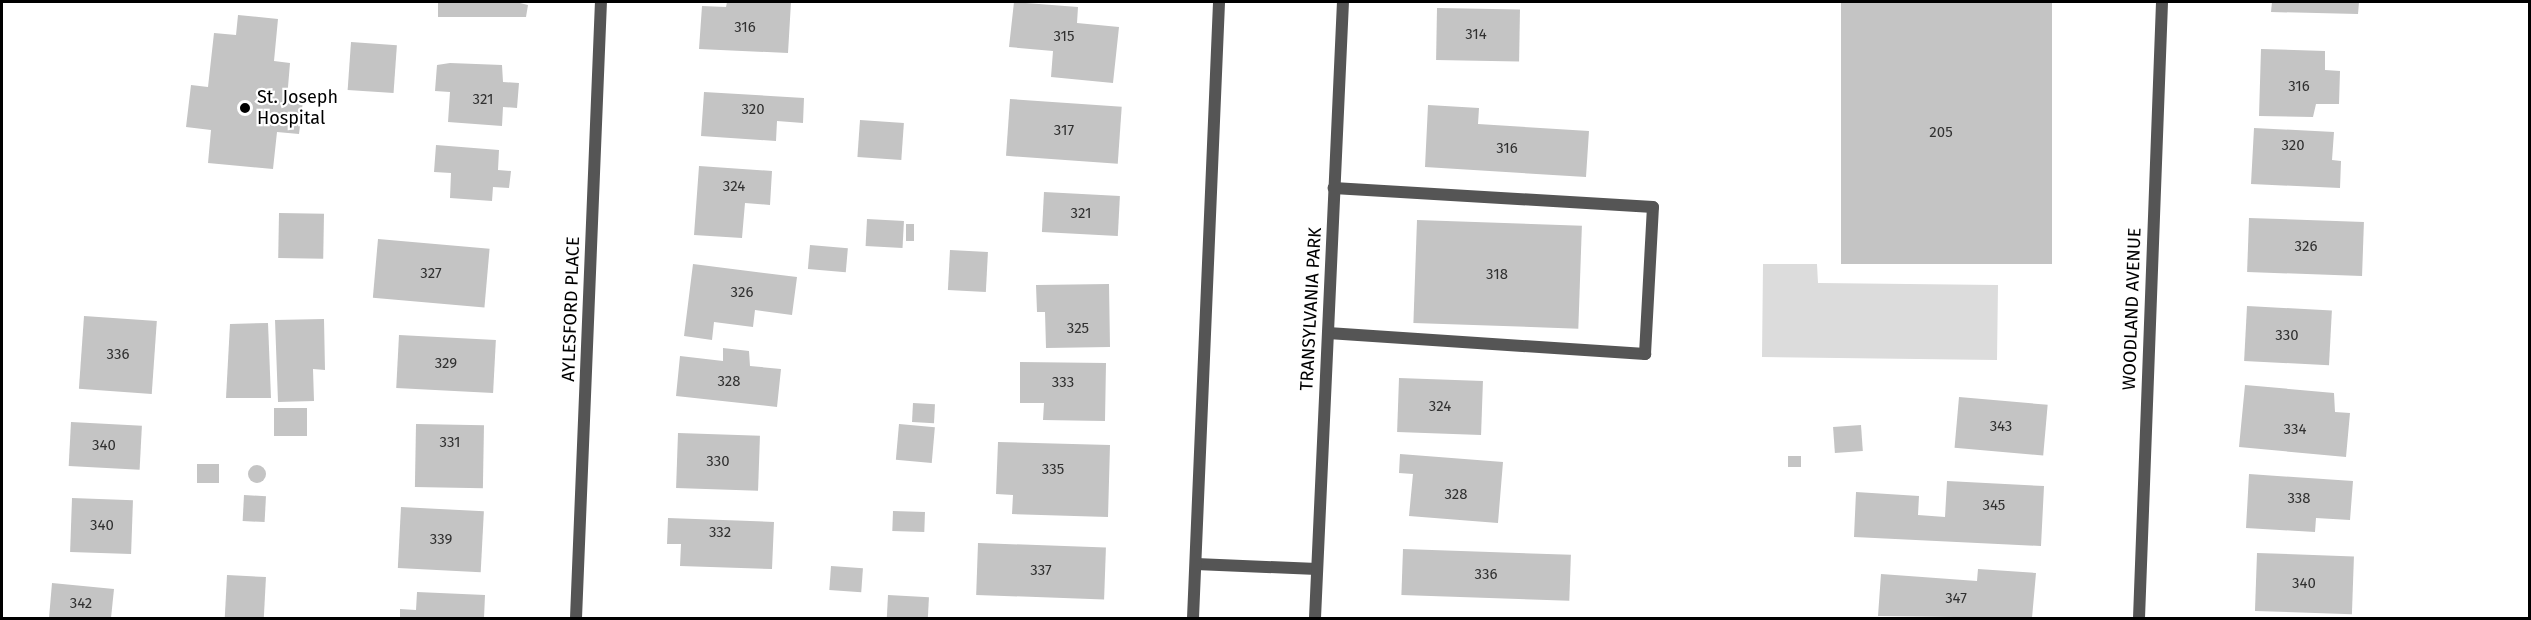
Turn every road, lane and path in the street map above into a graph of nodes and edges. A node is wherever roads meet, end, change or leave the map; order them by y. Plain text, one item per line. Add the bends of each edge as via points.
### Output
1 (602, 2) edge
2 (1219, 2) edge
3 (1343, 2) edge
4 (2162, 2) edge
5 (1334, 188) junction
6 (1328, 333) junction
7 (1196, 564) junction
8 (1317, 569) junction
9 (576, 618) edge
10 (1193, 618) edge
11 (1315, 618) edge
12 (2139, 618) edge

1 - 9 street, AYLESFORD PLACE
2 - 7 street
3 - 5 street, TRANSYLVANIA PARK
4 - 12 street, WOODLAND AVENUE
5 - 6 street, TRANSYLVANIA PARK
5 - 6 street via 1653,207 1645,354
6 - 8 street, TRANSYLVANIA PARK
7 - 8 street
7 - 10 street
8 - 11 street, TRANSYLVANIA PARK

